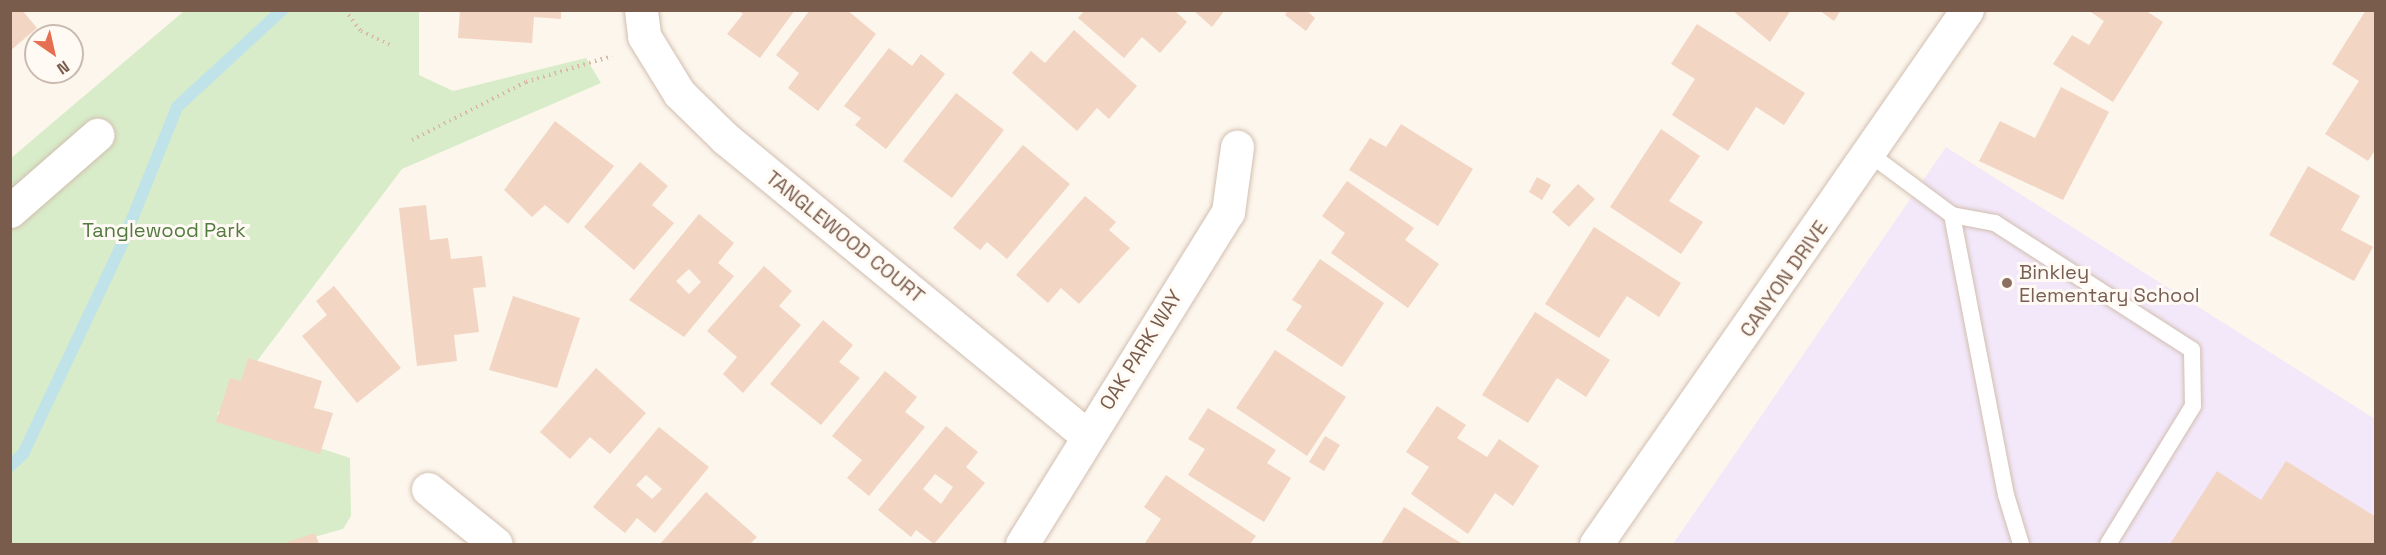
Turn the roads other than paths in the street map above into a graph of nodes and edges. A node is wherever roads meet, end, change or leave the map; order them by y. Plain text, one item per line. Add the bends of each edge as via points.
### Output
1 (1967, 10) edge
2 (643, 23) edge
3 (97, 135) dead end
4 (1236, 147) dead end
5 (1871, 155) junction
6 (10, 211) edge
7 (1952, 215) junction
8 (1087, 436) junction
9 (428, 489) dead end
10 (496, 544) edge
11 (1022, 544) edge
12 (1596, 544) edge
13 (2021, 544) edge
14 (2108, 544) edge

1 - 5 street, CANYON DRIVE
2 - 8 street, TANGLEWOOD COURT via 679,93 726,139
3 - 6 street
4 - 8 street, OAK PARK WAY via 1228,212
5 - 7 lane
5 - 12 street, CANYON DRIVE
7 - 13 lane via 2006,495
7 - 14 lane via 1995,223 2192,350 2193,406
8 - 11 street, OAK PARK WAY
9 - 10 street

